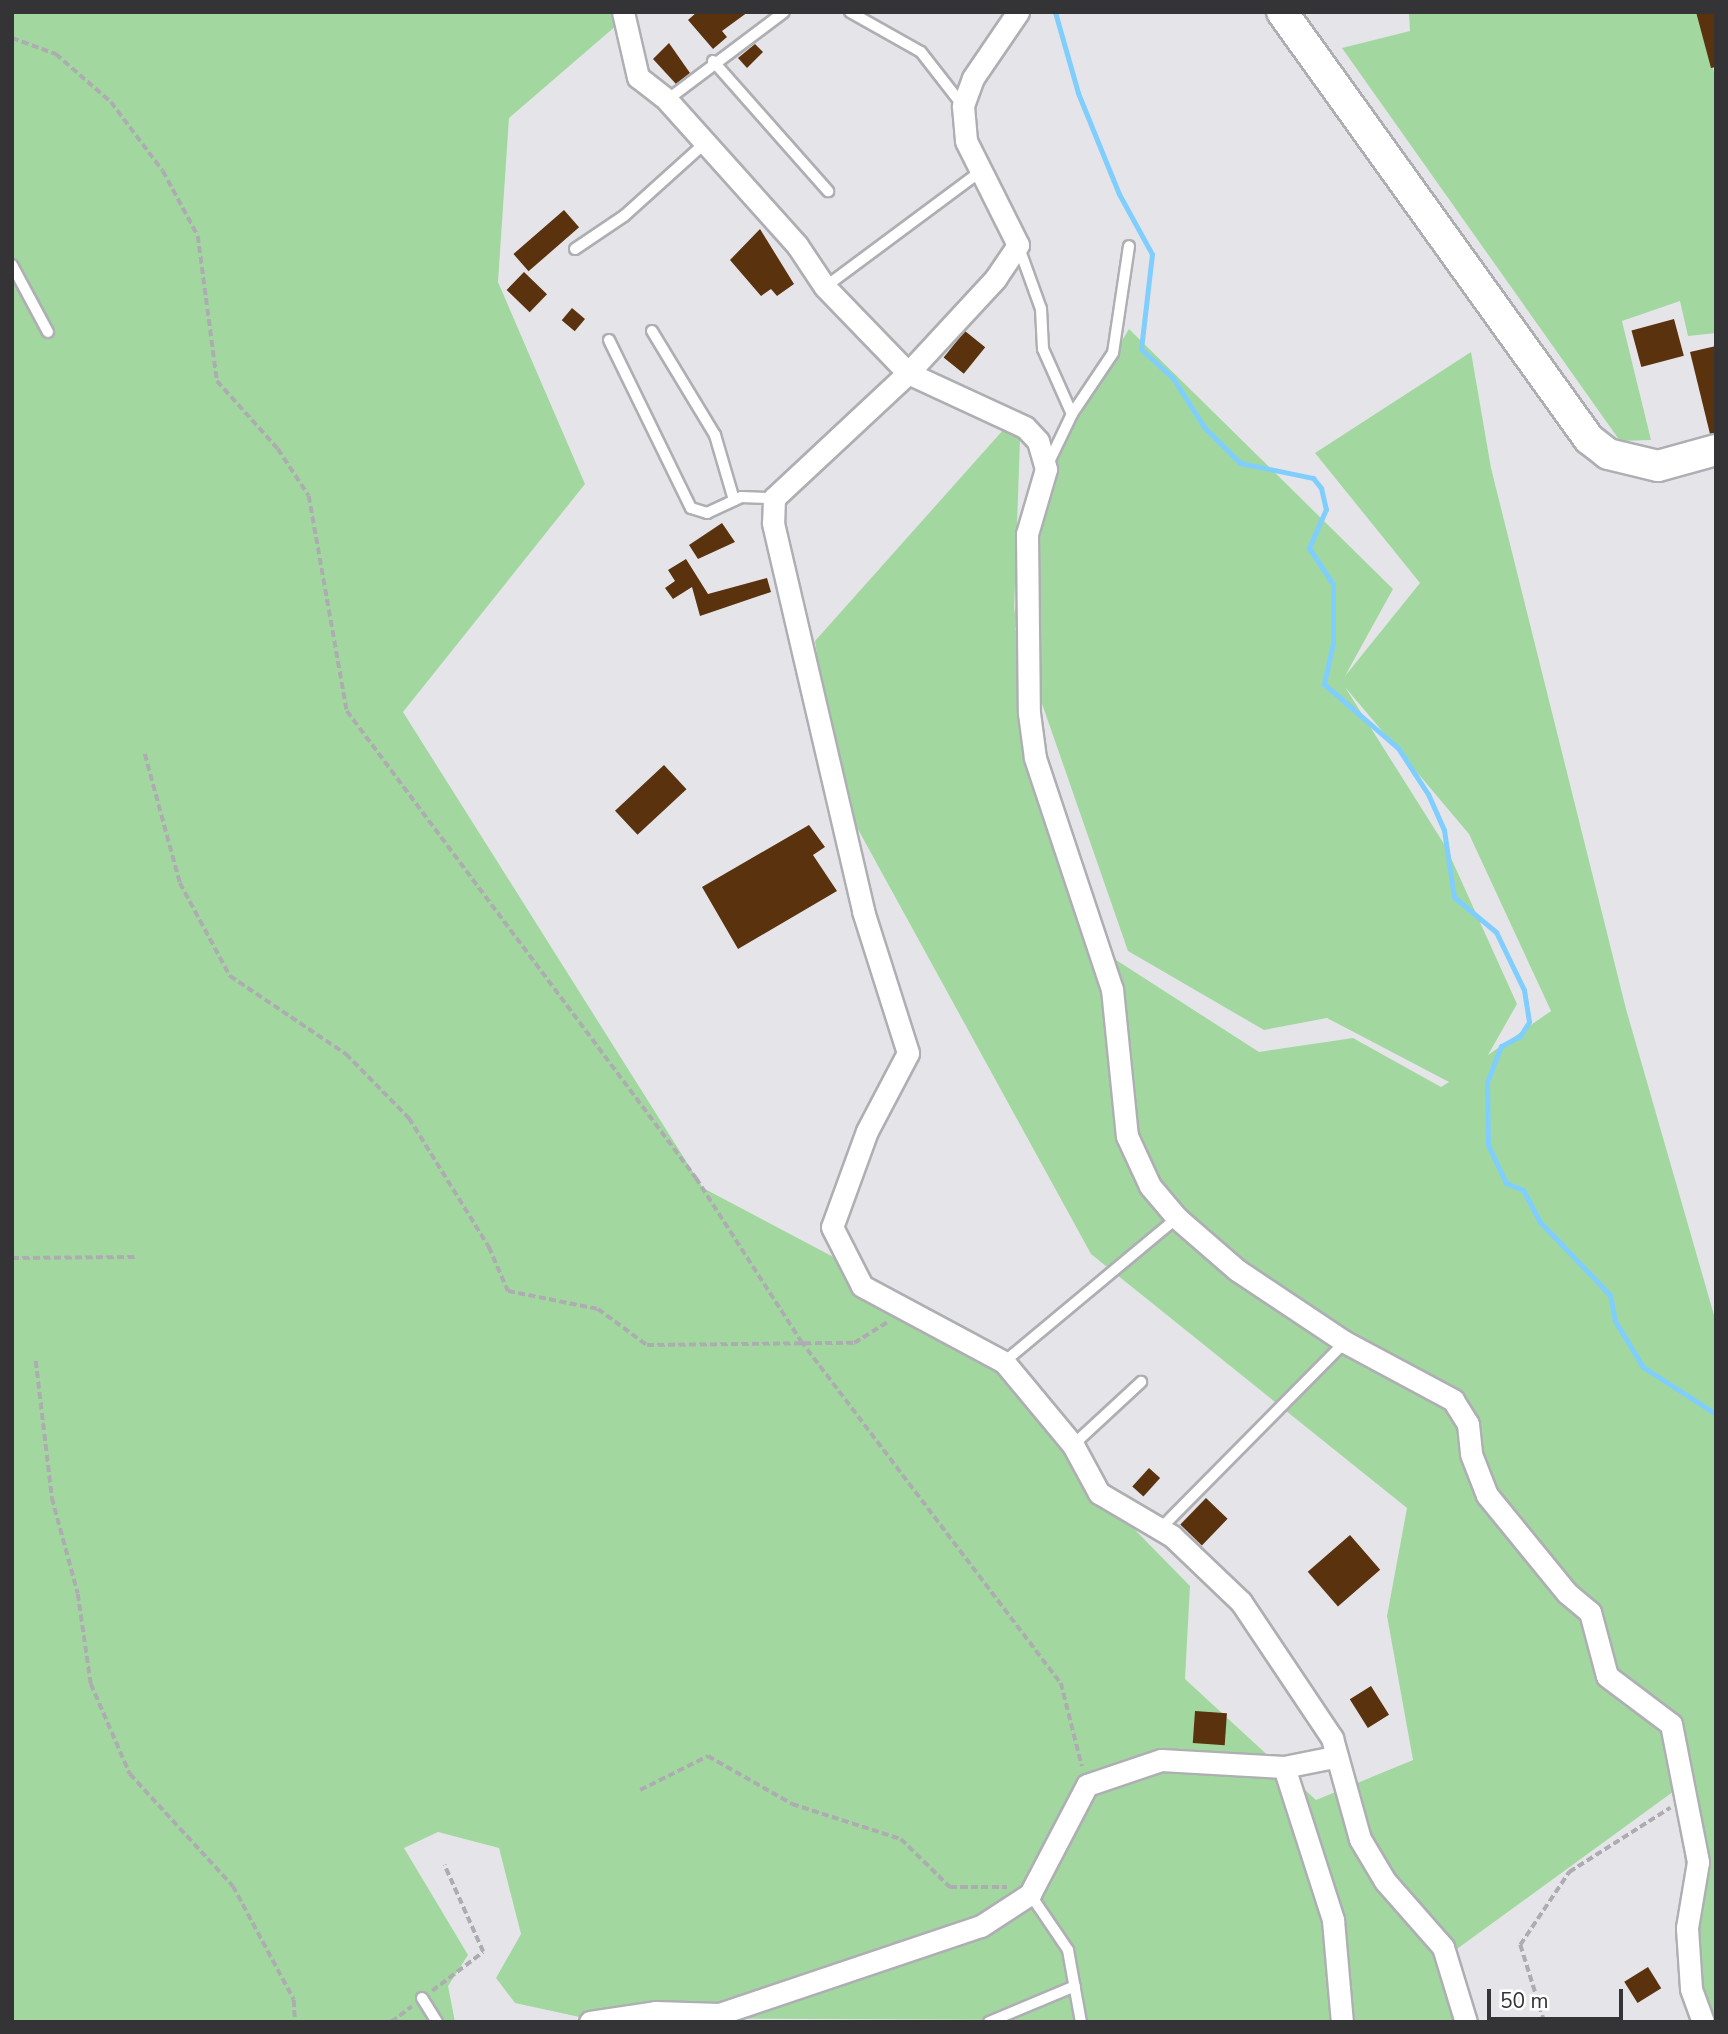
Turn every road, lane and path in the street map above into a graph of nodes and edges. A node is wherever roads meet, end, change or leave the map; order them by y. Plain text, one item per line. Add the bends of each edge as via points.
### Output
1 (623, 12) edge
2 (785, 12) edge
3 (850, 12) edge
4 (1282, 12) edge
5 (1010, 15) edge
6 (12, 38) edge
7 (713, 61) junction
8 (667, 100) junction
9 (963, 106) junction
10 (705, 143) junction
11 (981, 171) junction
12 (828, 191) dead end
13 (1018, 245) junction
14 (1129, 246) dead end
15 (575, 249) dead end
16 (12, 265) edge
17 (825, 287) junction
18 (652, 331) dead end
19 (48, 332) dead end
20 (609, 340) dead end
21 (908, 373) junction
22 (1072, 414) junction
23 (1716, 450) edge
24 (1046, 469) junction
25 (774, 498) junction
26 (734, 500) junction
27 (145, 754) dead end
28 (1177, 1218) junction
29 (136, 1257) dead end
30 (12, 1258) edge
31 (905, 1311) junction
32 (801, 1341) junction
33 (1345, 1342) junction
34 (36, 1361) dead end
35 (1004, 1362) junction
36 (1141, 1382) dead end
37 (1073, 1446) junction
38 (1160, 1529) junction
39 (1334, 1757) junction
40 (1284, 1767) junction
41 (1087, 1785) junction
42 (639, 1790) dead end
43 (1684, 1801) junction
44 (444, 1865) dead end
45 (1030, 1894) junction
46 (1075, 1986) junction
47 (422, 1998) junction
48 (295, 2022) edge
49 (391, 2022) edge
50 (437, 2022) edge
51 (590, 2022) edge
52 (989, 2022) edge
53 (1082, 2022) edge
54 (1342, 2022) edge
55 (1466, 2022) edge
56 (1544, 2022) edge
57 (1703, 2022) edge

1 - 8 street via 638,77
2 - 7 lane
3 - 9 lane via 921,52
4 - 23 street via 1589,439 1608,454 1658,466
5 - 9 street
6 - 32 path via 56,54 111,102 163,171 198,236 217,381 278,449 309,496 347,711 696,1178
7 - 8 lane
7 - 12 lane
8 - 10 street
9 - 11 street via 966,141
10 - 15 lane via 624,216
10 - 17 street via 797,245
11 - 13 street
11 - 17 lane
13 - 21 street via 996,278
13 - 22 lane via 1041,309 1043,349
14 - 22 lane via 1114,354
16 - 19 lane
17 - 21 street
18 - 26 lane via 715,435
20 - 26 lane via 679,495 707,513
21 - 24 street via 1025,427 1038,441
21 - 25 street
22 - 24 lane
24 - 28 street via 1027,534 1035,758 1111,989 1127,1136 1150,1186
25 - 26 lane
25 - 31 street via 773,523 863,911 908,1053 866,1131 832,1227 862,1286
27 - 32 path via 180,883 230,976 346,1054 409,1118 489,1247 508,1292 598,1309 648,1345
28 - 33 street via 1237,1270
28 - 35 lane
29 - 30 path
31 - 32 path via 853,1343
31 - 35 street
32 - 41 path via 1061,1683
33 - 38 lane
33 - 43 street via 1453,1399 1468,1424 1471,1454 1487,1495 1567,1593 1590,1612 1606,1676 1671,1724
34 - 48 path via 52,1498 78,1594 91,1684 130,1774 233,1886 294,2000
35 - 37 street
36 - 37 lane
37 - 38 street via 1099,1493
38 - 39 street via 1241,1602 1319,1714
39 - 40 street
39 - 55 street via 1360,1839 1385,1881 1443,1947
40 - 41 street via 1161,1760
40 - 54 street via 1333,1920
41 - 45 street
42 - 45 path via 708,1756 792,1804 901,1839 950,1887 993,1883
43 - 56 path via 1569,1872 1520,1945
43 - 57 street via 1698,1862 1687,1928 1691,1989
44 - 47 path via 483,1952
45 - 46 lane via 1068,1950
45 - 51 street via 981,1926 719,2014 655,2012
46 - 52 lane
46 - 53 lane
47 - 49 path
47 - 50 lane

